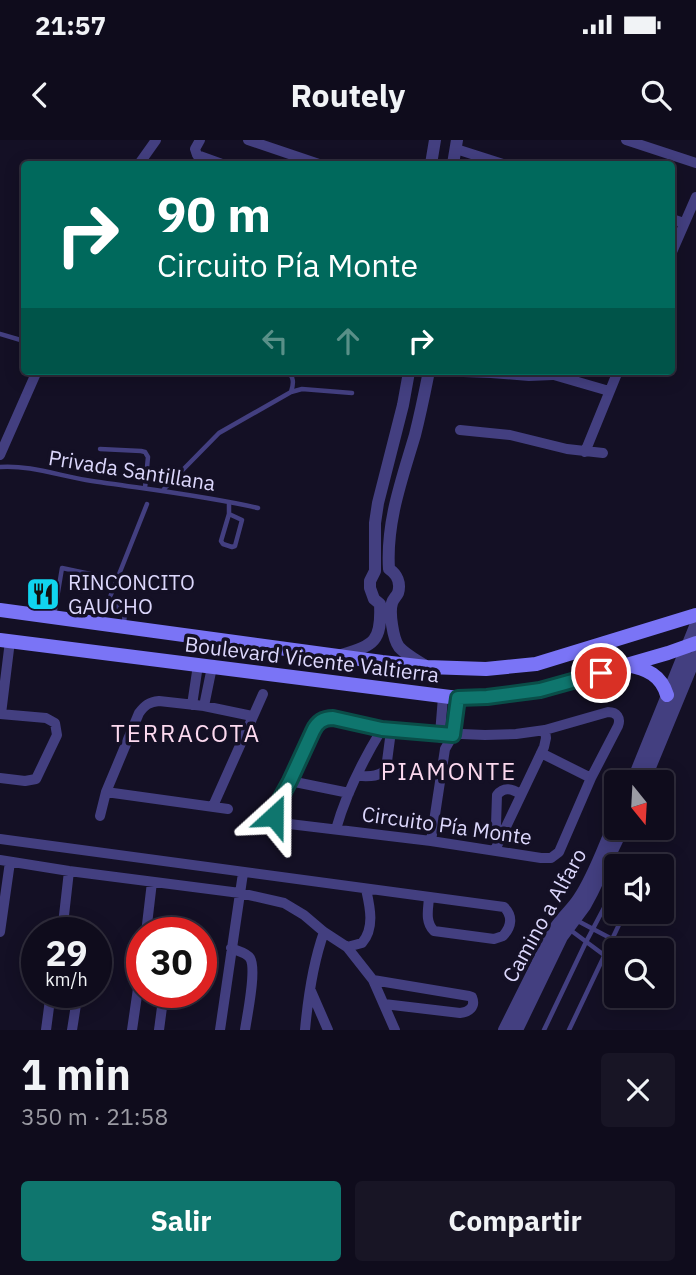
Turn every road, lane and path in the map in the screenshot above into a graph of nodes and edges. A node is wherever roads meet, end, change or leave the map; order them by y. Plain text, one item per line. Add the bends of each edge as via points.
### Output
1 (156, 140) edge
2 (200, 140) edge
3 (248, 140) edge
4 (435, 140) edge
5 (626, 140) edge
6 (457, 145) edge
7 (141, 161) edge
8 (214, 161) edge
9 (310, 161) edge
10 (432, 161) edge
11 (496, 161) edge
12 (696, 163) edge
13 (696, 197) edge
14 (675, 220) edge
15 (684, 223) junction
16 (675, 245) edge
17 (0, 334) edge
18 (21, 340) edge
19 (35, 375) edge
20 (291, 375) edge
21 (408, 375) edge
22 (432, 375) edge
23 (497, 375) edge
24 (535, 375) edge
25 (555, 375) edge
26 (616, 375) edge
27 (609, 391) junction
28 (291, 392) junction
29 (352, 393) dead end
30 (460, 430) dead end
31 (100, 449) dead end
32 (585, 452) junction
33 (603, 453) dead end
34 (0, 454) edge
35 (0, 467) edge
36 (145, 488) junction
37 (164, 490) junction
38 (229, 502) junction
39 (147, 503) dead end
40 (258, 508) dead end
41 (229, 514) junction
42 (388, 569) junction
43 (375, 571) junction
44 (95, 575) dead end
45 (386, 603) junction
46 (0, 610) edge
47 (696, 615) edge
48 (54, 617) junction
49 (696, 624) edge
50 (665, 625) junction
51 (124, 626) junction
52 (5, 640) edge
53 (693, 648) edge
54 (668, 653) junction
55 (337, 656) junction
56 (626, 665) junction
57 (205, 666) junction
58 (427, 667) junction
59 (263, 694) dead end
60 (667, 695) junction
61 (443, 696) junction
62 (458, 698) junction
63 (192, 705) junction
64 (204, 706) junction
65 (0, 714) edge
66 (253, 716) junction
67 (387, 730) junction
68 (545, 730) junction
69 (440, 734) junction
70 (453, 735) junction
71 (445, 749) junction
72 (541, 754) junction
73 (641, 770) edge
74 (642, 770) edge
75 (357, 776) junction
76 (0, 778) edge
77 (591, 778) junction
78 (290, 781) junction
79 (106, 792) junction
80 (349, 793) junction
81 (521, 794) junction
82 (213, 806) junction
83 (228, 808) dead end
84 (100, 816) dead end
85 (336, 829) junction
86 (500, 838) junction
87 (0, 839) edge
88 (606, 840) edge
89 (617, 840) edge
90 (431, 841) junction
91 (495, 850) junction
92 (5, 861) edge
93 (69, 871) junction
94 (243, 873) junction
95 (152, 882) junction
96 (366, 889) junction
97 (240, 893) junction
98 (429, 898) junction
99 (604, 909) edge
100 (64, 917) edge
101 (148, 917) edge
102 (1, 920) edge
103 (572, 924) junction
104 (594, 929) junction
105 (0, 932) edge
106 (324, 932) junction
107 (610, 938) edge
108 (586, 942) junction
109 (347, 947) junction
110 (231, 948) junction
111 (604, 955) joint
112 (373, 980) junction
113 (311, 991) junction
114 (384, 1004) junction
115 (49, 1008) edge
116 (75, 1008) edge
117 (135, 1008) edge
118 (162, 1008) edge
119 (46, 1030) edge
120 (72, 1030) edge
121 (132, 1030) edge
122 (159, 1030) edge
123 (220, 1030) edge
124 (245, 1030) edge
125 (305, 1030) edge
126 (328, 1030) edge
127 (395, 1030) edge
128 (504, 1030) edge
129 (517, 1030) edge
130 (544, 1030) edge
131 (569, 1030) edge

1 - 7 street
2 - 8 street via 197,155
3 - 9 street
4 - 10 street
5 - 12 street
6 - 11 street
13 - 15 street
14 - 15 street
15 - 16 street
17 - 18 lane
19 - 34 street
20 - 28 lane
21 - 43 street via 375,523
22 - 42 street via 394,505
23 - 24 street
25 - 27 street
26 - 27 street
27 - 32 street
28 - 29 lane
28 - 37 lane via 219,433
30 - 32 street via 510,435
31 - 36 lane via 145,452
32 - 33 street
35 - 36 lane, Privada Santillana
36 - 37 lane, Privada Santillana
37 - 38 lane, Privada Santillana
38 - 40 lane, Privada Santillana
38 - 41 lane
39 - 51 lane via 108,602 125,609
41 - 41 lane via 221,541 232,547 242,520
42 - 43 street
42 - 45 street via 396,575 399,587
43 - 45 street via 370,588 374,599
44 - 48 lane via 62,568
45 - 55 street via 375,639
45 - 58 street via 397,645
46 - 48 main road, Boulevard Vicente Valtierra
47 - 50 main road, Boulevard Vicente Valtierra
48 - 51 main road, Boulevard Vicente Valtierra
49 - 53 street
50 - 54 main road via 680,628 683,634
50 - 58 main road, Boulevard Vicente Valtierra via 536,664 486,669
51 - 55 main road, Boulevard Vicente Valtierra
52 - 57 main road, Boulevard Vicente Valtierra
52 - 65 street
53 - 54 main road, Boulevard Vicente Valtierra
53 - 60 street
53 - 74 street
54 - 56 main road, Boulevard Vicente Valtierra
55 - 58 main road, Boulevard Vicente Valtierra
56 - 60 main road via 650,672
56 - 62 main road, Boulevard Vicente Valtierra via 540,690
57 - 61 main road, Boulevard Vicente Valtierra
57 - 63 street
57 - 64 street
59 - 66 street
60 - 73 street
61 - 62 main road, Boulevard Vicente Valtierra
61 - 69 street
62 - 70 street
63 - 64 street
63 - 79 street via 159,701 145,705
64 - 66 street
65 - 76 street via 46,718 55,723 57,735 36,779
66 - 82 street
67 - 69 street, Circuito Pía Monte
67 - 75 street via 372,746
67 - 75 street via 386,769 376,776
67 - 78 street, Circuito Pía Monte via 323,719
68 - 70 street, Circuito Pía Monte
68 - 72 street
68 - 77 street, Circuito Pía Monte via 608,712 617,715 617,730
69 - 70 street, Circuito Pía Monte
69 - 71 street
70 - 71 street
71 - 90 street
72 - 77 street
72 - 81 street
75 - 80 street
77 - 91 street, Circuito Pía Monte via 557,854 541,858
78 - 80 street
78 - 85 street, Circuito Pía Monte via 274,810 276,819
79 - 82 street
79 - 84 street
80 - 85 street
81 - 86 street
81 - 86 street via 506,789 496,795
82 - 83 street
85 - 90 street, Circuito Pía Monte
86 - 91 street
87 - 94 street
88 - 128 street, Camino a Alfaro
89 - 103 street, Camino a Alfaro via 593,893
90 - 91 street, Circuito Pía Monte
92 - 93 street
92 - 102 street
93 - 95 street
93 - 100 street
94 - 96 street
94 - 97 street
95 - 97 street
95 - 101 street
96 - 98 street
96 - 109 street via 369,931 362,943
97 - 106 street via 284,903
97 - 110 street
98 - 98 street via 504,907 510,924 503,936 494,939 434,931 427,919
99 - 104 lane
102 - 105 street
103 - 104 lane
103 - 108 lane
103 - 129 street, Camino a Alfaro
104 - 107 lane
104 - 108 lane
106 - 109 street
106 - 113 street
108 - 111 lane
108 - 130 lane
109 - 112 street
110 - 123 street
110 - 124 street via 247,955 252,963
111 - 131 lane
112 - 114 street
112 - 114 street via 469,996 474,1002 472,1009 460,1013
113 - 125 street
113 - 126 street
114 - 127 street
115 - 119 street
116 - 120 street
117 - 121 street
118 - 122 street

